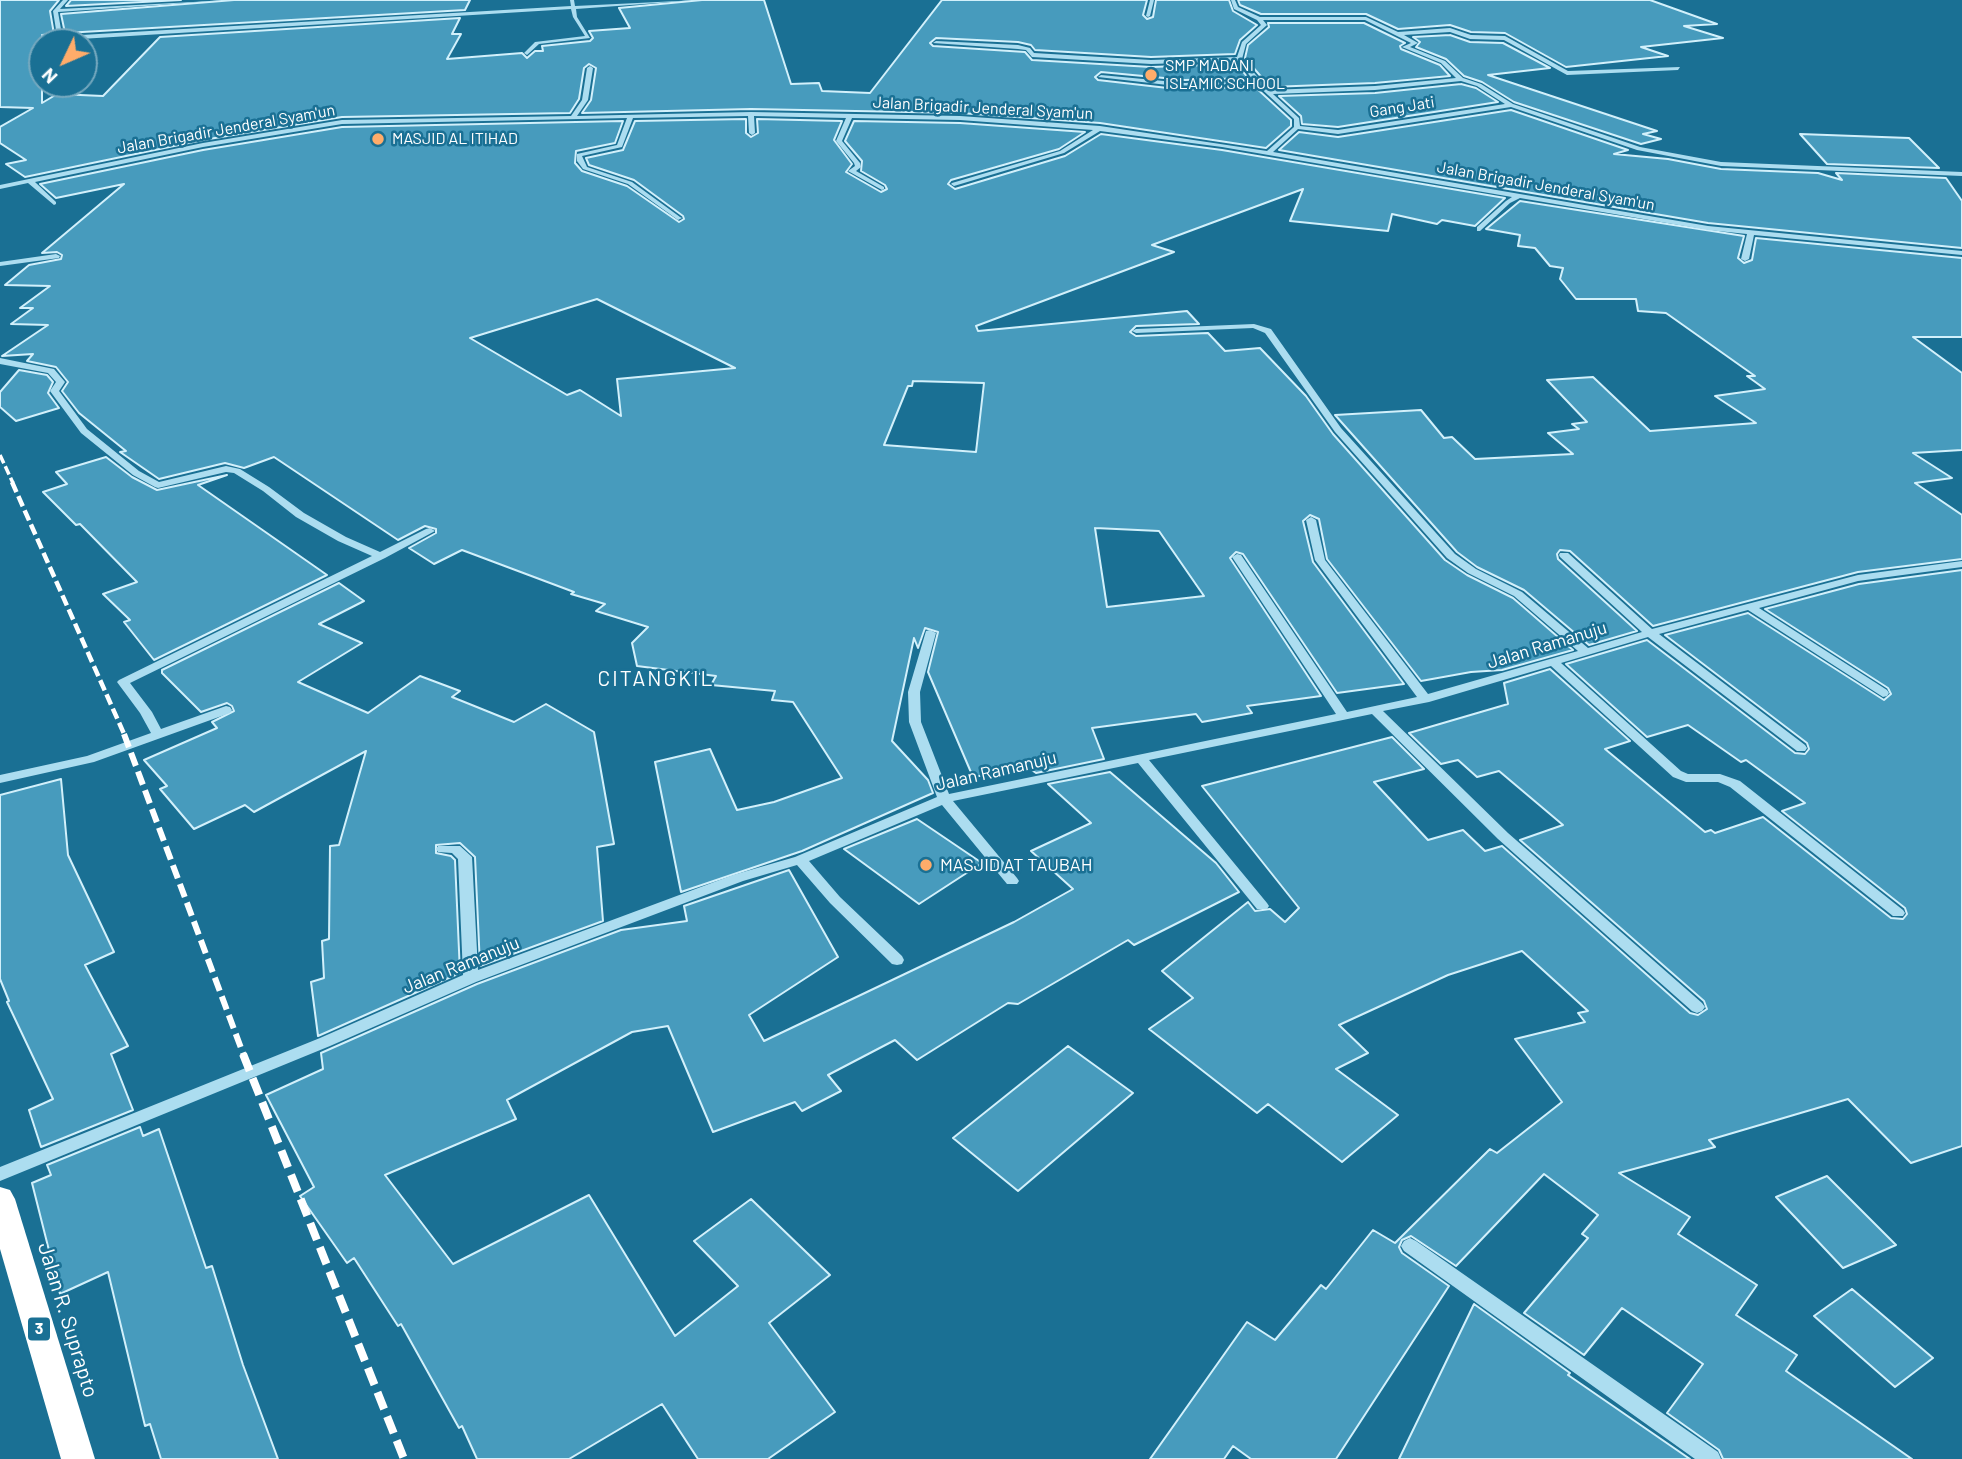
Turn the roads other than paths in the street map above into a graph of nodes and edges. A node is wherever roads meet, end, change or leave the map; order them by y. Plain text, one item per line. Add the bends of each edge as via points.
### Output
1 (66, 0) edge
2 (229, 0) edge
3 (572, 0) edge
4 (697, 0) edge
5 (1152, 0) edge
6 (1233, 0) edge
7 (574, 8) junction
8 (55, 11) junction
9 (1148, 16) dead end
10 (1259, 19) junction
11 (1397, 34) junction
12 (936, 43) dead end
13 (527, 53) dead end
14 (1239, 59) junction
15 (590, 68) dead end
16 (1678, 68) dead end
17 (1101, 77) dead end
18 (1461, 79) junction
19 (1257, 81) junction
20 (1268, 92) junction
21 (1511, 104) junction
22 (751, 114) junction
23 (630, 117) junction
24 (850, 117) junction
25 (572, 118) junction
26 (1297, 127) junction
27 (1100, 128) junction
28 (752, 132) dead end
29 (1268, 153) junction
30 (1962, 174) edge
31 (30, 181) junction
32 (954, 184) dead end
33 (0, 187) edge
34 (882, 188) dead end
35 (1520, 195) junction
36 (54, 203) dead end
37 (678, 218) dead end
38 (1480, 229) dead end
39 (1751, 233) junction
40 (1962, 253) edge
41 (56, 256) dead end
42 (1745, 259) dead end
43 (0, 264) edge
44 (1136, 331) dead end
45 (0, 361) edge
46 (1311, 520) dead end
47 (430, 531) dead end
48 (1564, 555) dead end
49 (381, 556) junction
50 (1237, 556) dead end
51 (1962, 564) edge
52 (1750, 607) junction
53 (930, 633) dead end
54 (1650, 633) junction
55 (1585, 651) junction
56 (1555, 663) junction
57 (1883, 693) dead end
58 (1425, 699) junction
59 (226, 710) dead end
60 (1375, 710) junction
61 (1344, 716) junction
62 (157, 733) junction
63 (1801, 748) dead end
64 (1140, 757) junction
65 (0, 779) edge
66 (944, 799) junction
67 (443, 849) dead end
68 (800, 860) junction
69 (1012, 881) dead end
70 (1262, 906) dead end
71 (1898, 913) dead end
72 (898, 960) dead end
73 (471, 978) junction
74 (1698, 1007) dead end
75 (0, 1174) edge
76 (0, 1199) edge
77 (1410, 1247) dead end
78 (78, 1459) edge
79 (1711, 1459) edge

1 - 8 street
2 - 8 street
3 - 7 street
4 - 7 street
5 - 9 street
6 - 10 street via 1236,8
7 - 8 street via 68,38 60,36
7 - 13 street via 588,37 537,43
10 - 11 street via 1362,17
10 - 14 street via 1264,25 1244,43
11 - 16 street via 1450,30 1470,37 1505,38 1567,73
11 - 18 street via 1415,43 1405,47 1451,66
12 - 14 street via 1018,47 1032,55 1111,60
14 - 19 street
15 - 25 street via 585,100
17 - 19 street via 1185,85
18 - 20 street
18 - 21 street
19 - 20 street
20 - 26 street via 1297,119
21 - 26 street, Gang Jati via 1338,132
21 - 30 street via 1620,145 1712,163
22 - 23 street, Jalan Brigadir Jenderal Syam'un
22 - 24 street, Jalan Brigadir Jenderal Syam'un
22 - 28 street
23 - 25 street, Jalan Brigadir Jenderal Syam'un
23 - 37 street via 620,146 579,155 580,161 585,168 630,183
24 - 27 street, Jalan Brigadir Jenderal Syam'un via 960,118
24 - 34 street via 839,141 857,163 851,171
25 - 31 street, Jalan Brigadir Jenderal Syam'un via 331,123
26 - 29 street
27 - 29 street, Jalan Brigadir Jenderal Syam'un
27 - 32 street via 1062,152
29 - 35 street, Jalan Brigadir Jenderal Syam'un
31 - 33 street, Jalan Brigadir Jenderal Syam'un
31 - 36 street
35 - 38 street
35 - 39 street, Jalan Brigadir Jenderal Syam'un
39 - 40 street, Jalan Brigadir Jenderal Syam'un
39 - 42 street
41 - 43 street
44 - 55 street via 1254,326 1268,331 1338,430 1451,556 1518,594
45 - 49 street via 51,372 61,382 54,391 84,431 158,485 226,469 237,471 300,515
46 - 58 street via 1320,560
47 - 49 street
48 - 54 street
49 - 62 street via 123,682
50 - 61 street
51 - 52 street, Jalan Ramanuju via 1858,579
52 - 54 street, Jalan Ramanuju
52 - 57 street
53 - 66 street via 914,692 915,722
54 - 55 street, Jalan Ramanuju
54 - 63 street
55 - 56 street, Jalan Ramanuju
56 - 58 street, Jalan Ramanuju
56 - 71 street via 1677,774 1735,784
58 - 60 street, Jalan Ramanuju
59 - 62 street
60 - 61 street, Jalan Ramanuju
60 - 74 street via 1503,836
61 - 64 street, Jalan Ramanuju
62 - 65 street via 90,759
64 - 66 street, Jalan Ramanuju
64 - 70 street
66 - 68 street, Jalan Ramanuju
66 - 69 street
67 - 73 street via 455,849 465,856
68 - 72 street
68 - 73 street, Jalan Ramanuju via 738,878
73 - 75 street, Jalan Ramanuju
76 - 78 highway, Jalan R. Suprapto / 3
77 - 79 street

